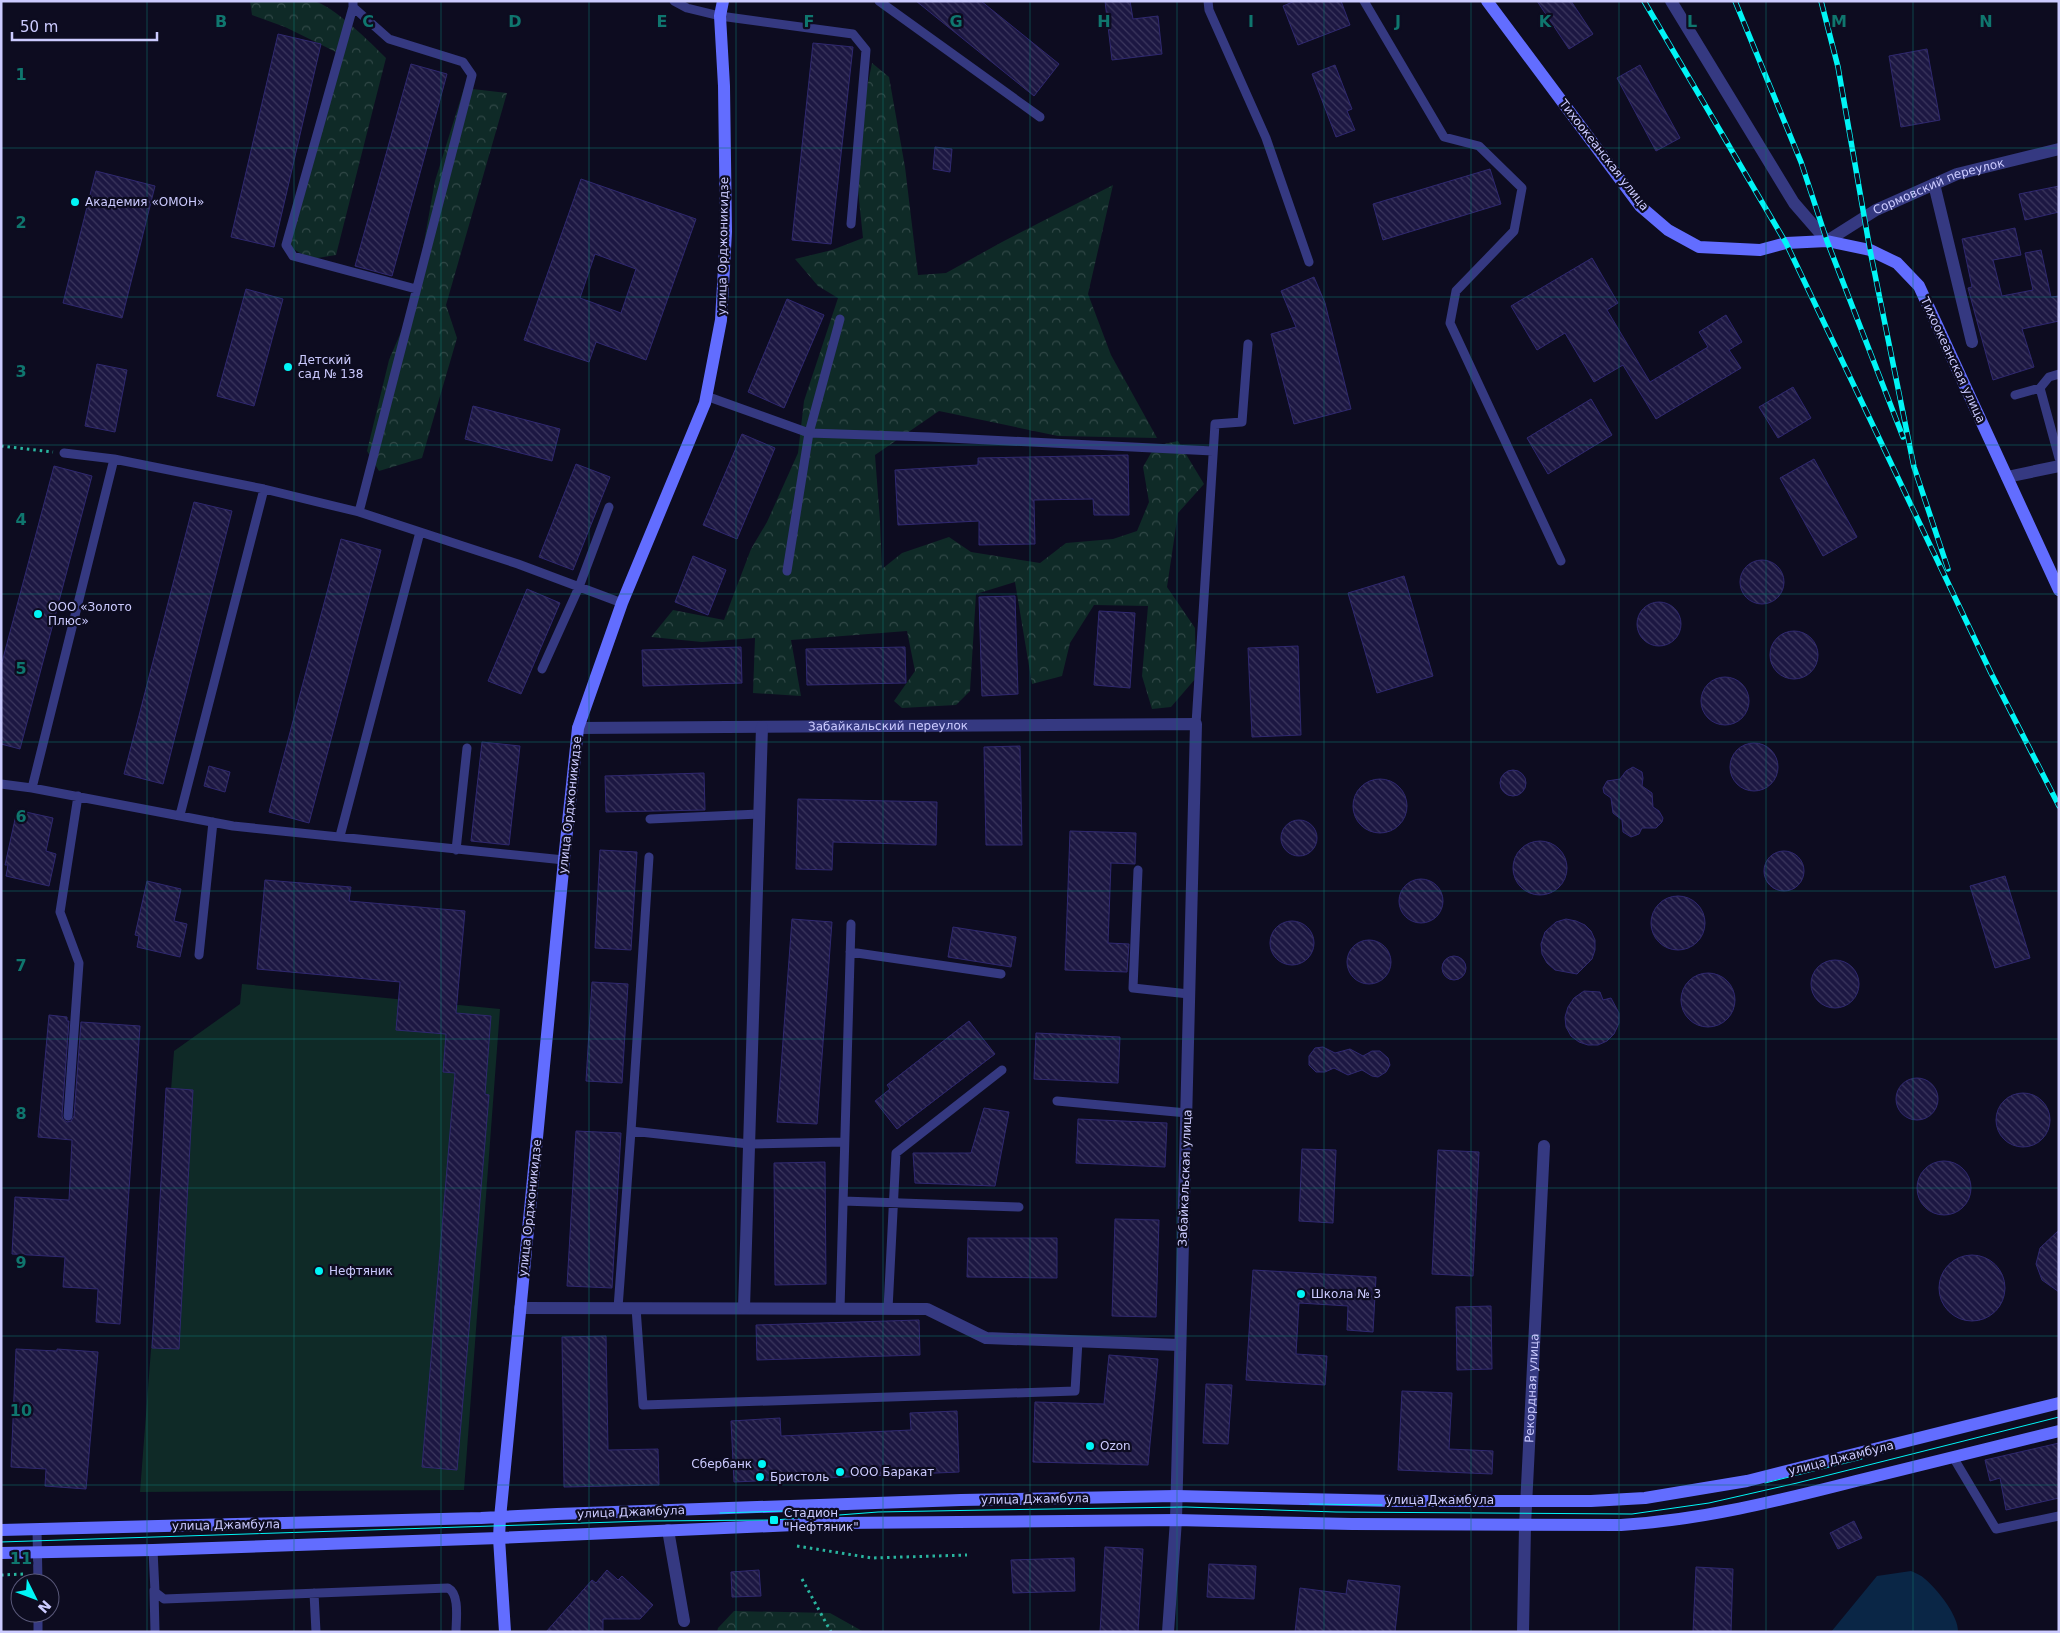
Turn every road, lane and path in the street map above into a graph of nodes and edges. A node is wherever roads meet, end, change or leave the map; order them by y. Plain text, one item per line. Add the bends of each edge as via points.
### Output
1 (674, 1) edge
2 (723, 1) edge
3 (879, 1) edge
4 (1208, 1) edge
5 (1364, 1) edge
6 (1488, 1) edge
7 (1671, 1) edge
8 (353, 4) edge
9 (720, 16) junction
10 (1040, 117) dead end
11 (2059, 149) edge
12 (1934, 184) junction
13 (851, 224) dead end
14 (1827, 241) junction
15 (1309, 262) dead end
16 (416, 289) junction
17 (840, 319) dead end
18 (1972, 342) dead end
19 (1248, 344) dead end
20 (2059, 374) edge
21 (2040, 388) junction
22 (706, 396) junction
23 (2015, 396) dead end
24 (809, 433) junction
25 (1, 446) edge
26 (1213, 451) junction
27 (64, 453) joint
28 (2059, 458) edge
29 (114, 459) junction
30 (2059, 466) edge
31 (2007, 477) junction
32 (264, 489) junction
33 (609, 507) dead end
34 (359, 512) junction
35 (420, 532) junction
36 (1561, 561) dead end
37 (787, 571) dead end
38 (579, 587) junction
39 (2059, 590) edge
40 (622, 603) junction
41 (542, 669) dead end
42 (1196, 724) junction
43 (762, 727) junction
44 (578, 728) junction
45 (468, 748) dead end
46 (1, 784) edge
47 (32, 788) junction
48 (78, 796) junction
49 (760, 814) junction
50 (180, 816) junction
51 (650, 819) dead end
52 (213, 822) junction
53 (340, 836) junction
54 (456, 850) junction
55 (649, 857) dead end
56 (564, 860) junction
57 (1138, 870) dead end
58 (851, 924) dead end
59 (850, 952) junction
60 (199, 955) dead end
61 (1001, 974) dead end
62 (1189, 994) junction
63 (1002, 1070) dead end
64 (1057, 1101) dead end
65 (1187, 1113) junction
66 (68, 1116) dead end
67 (631, 1131) junction
68 (844, 1142) junction
69 (749, 1144) junction
70 (1544, 1146) dead end
71 (842, 1201) junction
72 (894, 1202) junction
73 (1019, 1207) dead end
74 (520, 1308) junction
75 (618, 1308) junction
76 (636, 1308) junction
77 (744, 1308) junction
78 (840, 1308) junction
79 (888, 1309) junction
80 (1078, 1341) junction
81 (1180, 1345) junction
82 (2059, 1403) edge
83 (2059, 1431) edge
84 (1953, 1457) junction
85 (1176, 1496) junction
86 (1526, 1500) junction
87 (2059, 1516) edge
88 (500, 1518) junction
89 (1176, 1520) junction
90 (1525, 1526) junction
91 (38, 1529) junction
92 (1, 1530) edge
93 (668, 1530) junction
94 (499, 1538) junction
95 (797, 1546) dead end
96 (153, 1550) junction
97 (37, 1552) junction
98 (1, 1553) edge
99 (967, 1555) dead end
100 (38, 1573) edge
101 (802, 1579) dead end
102 (154, 1585) junction
103 (314, 1593) junction
104 (684, 1621) dead end
105 (155, 1632) edge
106 (316, 1632) edge
107 (456, 1632) edge
108 (505, 1632) edge
109 (831, 1632) edge
110 (1168, 1632) edge
111 (1523, 1632) edge

1 - 9 lane via 687,8
2 - 9 street, улица Орджоникидзе
3 - 10 lane
4 - 15 lane via 1209,10 1266,138
5 - 36 lane via 1444,137 1479,146 1522,188 1514,231 1456,291 1450,323
6 - 14 street, Тихоокеанская улица via 1640,206 1668,230 1699,247 1731,250 1760,250 1786,243
7 - 14 street via 1794,203
8 - 16 lane via 389,39 464,62 472,75
8 - 16 lane via 286,245 293,256
9 - 13 lane via 854,34 866,50
9 - 22 street, улица Орджоникидзе via 726,232 721,320
11 - 12 street, Сормовский переулок via 1957,174
12 - 14 street, Сормовский переулок via 1876,210
12 - 18 street
14 - 31 street, Тихоокеанская улица via 1870,250 1897,263 1919,286
16 - 34 lane
17 - 24 lane
19 - 26 lane via 1242,422 1214,424
20 - 21 lane via 2049,377
21 - 23 lane
21 - 28 lane
22 - 24 lane
22 - 40 street, улица Орджоникидзе
24 - 26 lane
24 - 37 lane
25 - 27 path
26 - 42 lane
27 - 29 lane
29 - 32 lane
29 - 47 lane
30 - 31 street
31 - 39 street, Тихоокеанская улица
32 - 34 lane
32 - 50 lane
33 - 38 lane
34 - 35 lane
35 - 38 lane
35 - 53 lane
38 - 40 lane
38 - 41 lane
40 - 44 street, улица Орджоникидзе
42 - 43 street, Забайкальский переулок
42 - 62 street, Забайкальская улица
43 - 44 street, Забайкальский переулок
43 - 49 street
44 - 56 street, улица Орджоникидзе
45 - 54 lane
46 - 47 lane
47 - 48 lane
48 - 50 lane
48 - 66 lane via 60,912 79,963
49 - 51 lane
49 - 69 street
50 - 52 lane
52 - 53 lane
52 - 60 lane
53 - 54 lane
54 - 56 lane
55 - 67 lane
56 - 74 street, улица Орджоникидзе
57 - 62 lane via 1133,988
58 - 59 lane
59 - 61 lane
59 - 68 lane
62 - 65 street, Забайкальская улица
63 - 72 lane via 896,1153
64 - 65 lane
65 - 81 street, Забайкальская улица
67 - 69 lane
67 - 75 lane
68 - 69 lane
68 - 71 lane
69 - 77 street
70 - 86 street, Рекордная улица
71 - 72 lane
71 - 78 lane
72 - 73 lane
72 - 79 lane
74 - 75 street
74 - 88 street, улица Орджоникидзе
75 - 76 street
76 - 77 street
76 - 80 lane via 643,1405 1075,1390
77 - 78 street
78 - 79 street
79 - 80 street via 927,1309 986,1338
80 - 81 street
81 - 85 street, Забайкальская улица
82 - 86 street, улица Джамбула via 1747,1482 1645,1498
83 - 84 street, улица Джамбула
84 - 87 lane via 1996,1530
84 - 90 street, улица Джамбула via 1707,1516 1621,1525
85 - 86 street, улица Джамбула
85 - 88 street, улица Джамбула via 962,1500
85 - 89 street, Забайкальская улица
86 - 90 street, Рекордная улица
88 - 91 street, улица Джамбула
88 - 94 street, улица Орджоникидзе
89 - 90 street, улица Джамбула
89 - 93 street, улица Джамбула via 839,1523
89 - 110 street, Забайкальская улица
90 - 111 street, Рекордная улица
91 - 92 street, улица Джамбула
91 - 97 lane
93 - 94 street, улица Джамбула
93 - 104 street
94 - 96 street, улица Джамбула
94 - 108 street, улица Орджоникидзе
95 - 99 path via 872,1558
96 - 97 street, улица Джамбула
96 - 102 lane
97 - 98 street, улица Джамбула
97 - 100 lane
101 - 109 path
102 - 103 lane via 155,1592 164,1599
102 - 105 lane
103 - 106 lane
103 - 107 lane via 448,1588 455,1596

